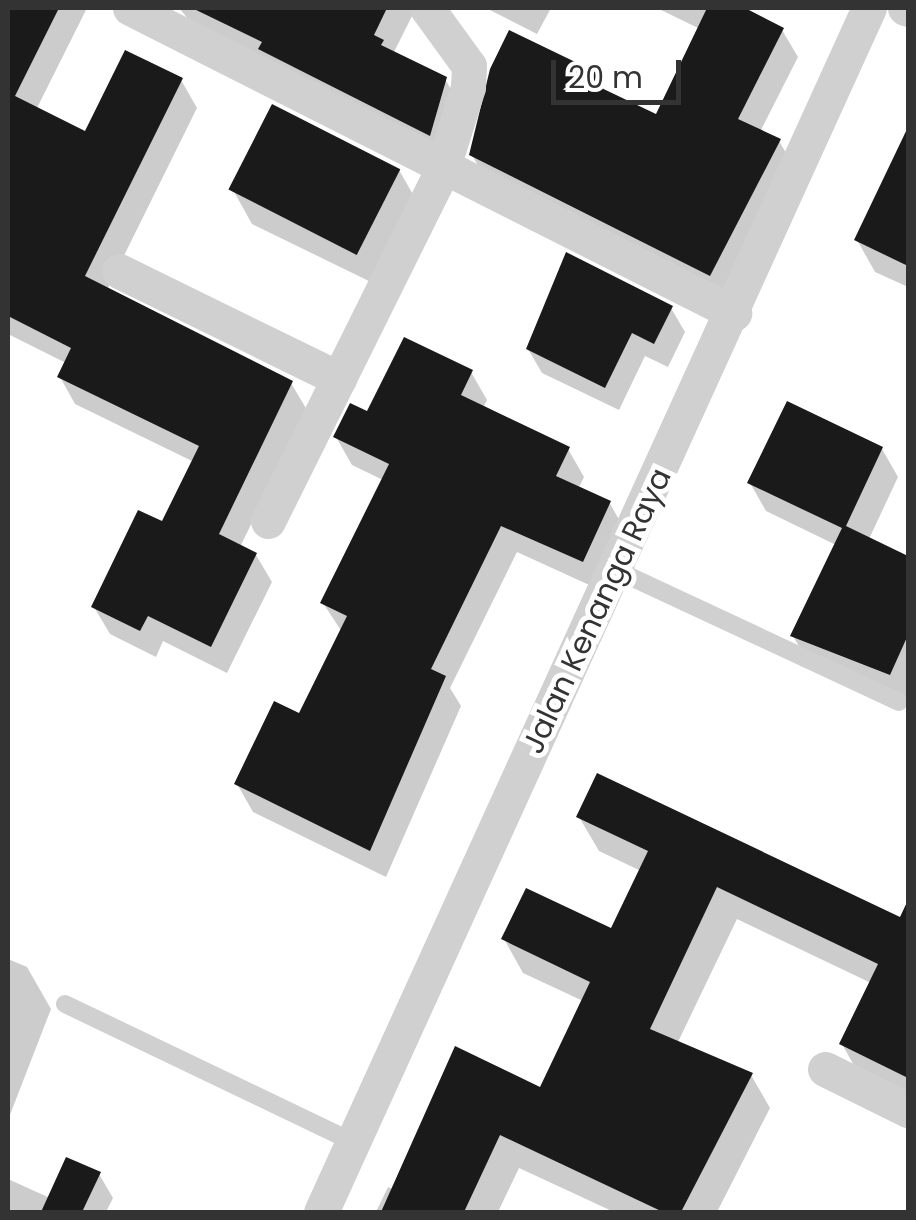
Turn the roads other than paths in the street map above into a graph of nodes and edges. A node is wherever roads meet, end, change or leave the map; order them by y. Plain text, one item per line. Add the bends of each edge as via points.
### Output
1 (130, 8) edge
2 (428, 8) edge
3 (870, 8) edge
4 (442, 170) junction
5 (119, 271) dead end
6 (734, 313) junction
7 (339, 378) junction
8 (268, 521) dead end
9 (616, 570) junction
10 (899, 702) dead end
11 (65, 1004) dead end
12 (824, 1068) dead end
13 (908, 1110) edge
14 (353, 1142) junction
15 (321, 1212) edge

1 - 4 street
2 - 4 street via 470,66
3 - 6 street, Jalan Kenanga Raya
4 - 6 street
4 - 7 street
5 - 7 street
6 - 9 street, Jalan Kenanga Raya
7 - 8 street
9 - 10 lane
9 - 14 street, Jalan Kenanga Raya
11 - 14 lane
12 - 13 street
14 - 15 street, Jalan Kenanga Raya

